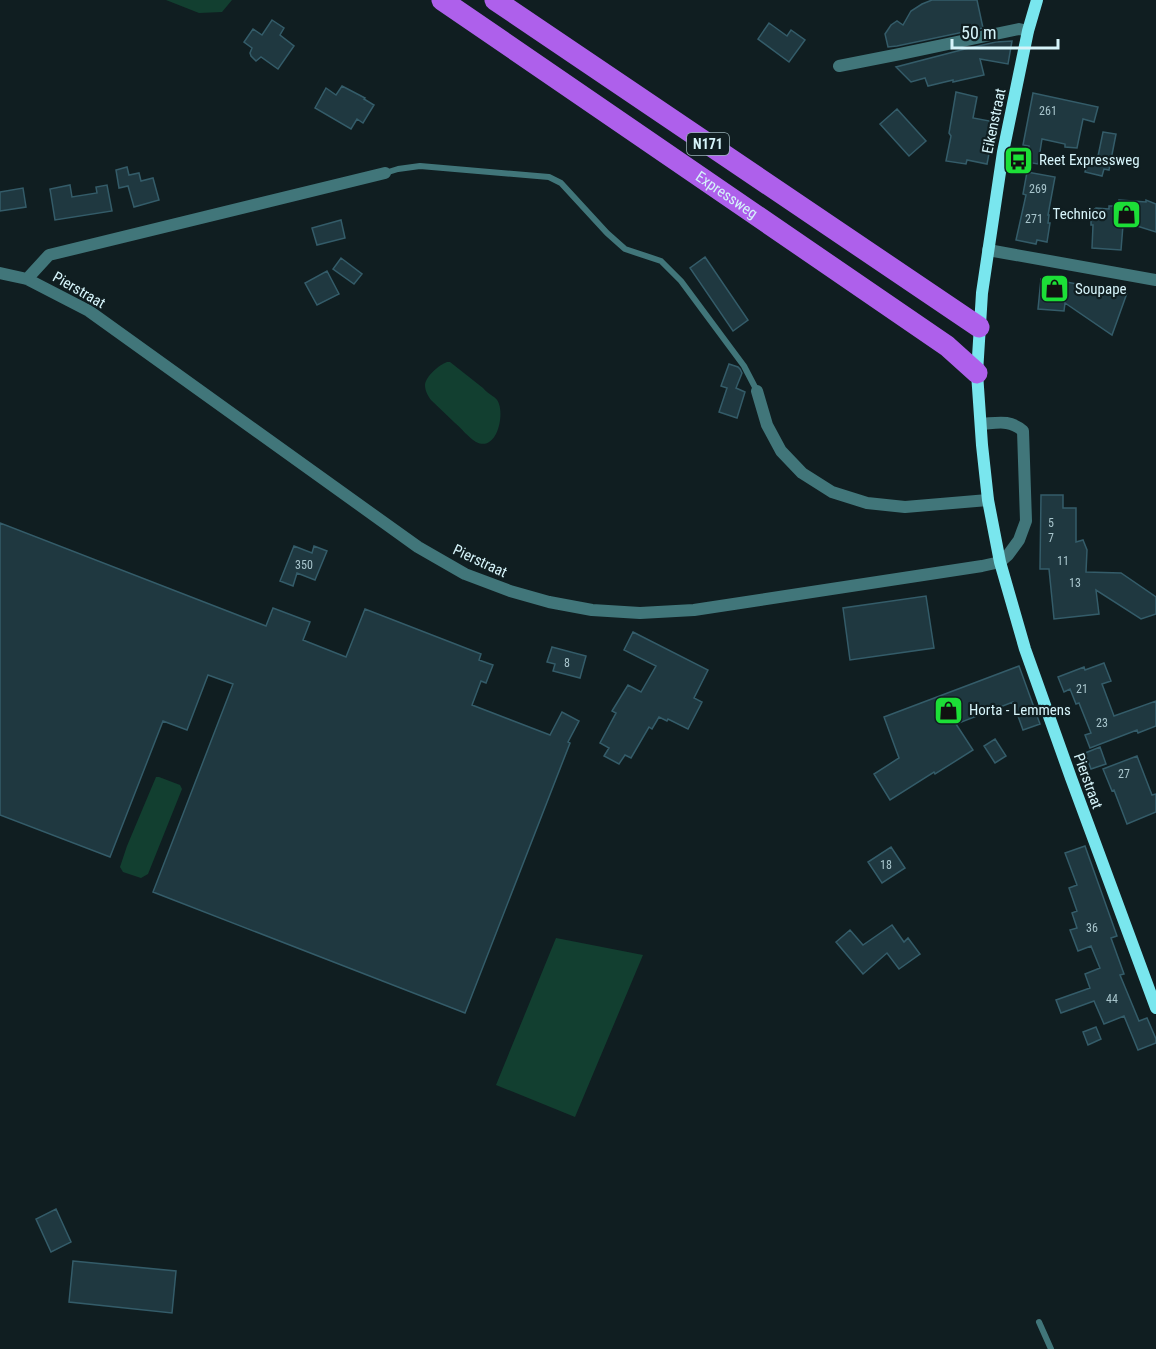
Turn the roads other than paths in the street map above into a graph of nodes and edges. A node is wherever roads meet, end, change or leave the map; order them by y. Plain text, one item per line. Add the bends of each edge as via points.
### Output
1 (442, 0) edge
2 (495, 0) edge
3 (1036, 0) edge
4 (1028, 31) junction
5 (839, 66) dead end
6 (385, 173) joint
7 (988, 250) junction
8 (0, 273) edge
9 (27, 279) junction
10 (1156, 280) edge
11 (979, 327) junction
12 (977, 373) junction
13 (757, 391) joint
14 (981, 424) junction
15 (988, 500) junction
16 (1000, 562) junction
17 (1156, 1008) edge
18 (1039, 1322) dead end
19 (1051, 1349) edge

1 - 12 highway, Expressweg / N171 via 947,346
2 - 11 highway, Expressweg / N171
3 - 4 street, Eikenstraat
4 - 5 street via 1019,29
4 - 7 street, Eikenstraat
6 - 9 street, Pierstraat via 49,255
6 - 13 lane via 420,166 549,177 561,183 625,249 661,261 681,281 744,366
7 - 10 street
7 - 11 street, Eikenstraat
8 - 9 street, Pierstraat
9 - 16 street, Pierstraat via 89,311 418,547 465,574 510,591 592,610 694,610
11 - 12 street, Eikenstraat
12 - 14 street, Eikenstraat
13 - 15 street via 767,426 781,451 802,473 832,492 867,503 905,507
14 - 15 street, Pierstraat
14 - 16 street via 1005,422 1023,431 1026,521 1019,540
15 - 16 street, Pierstraat
16 - 17 street, Pierstraat via 1025,649
18 - 19 lane

